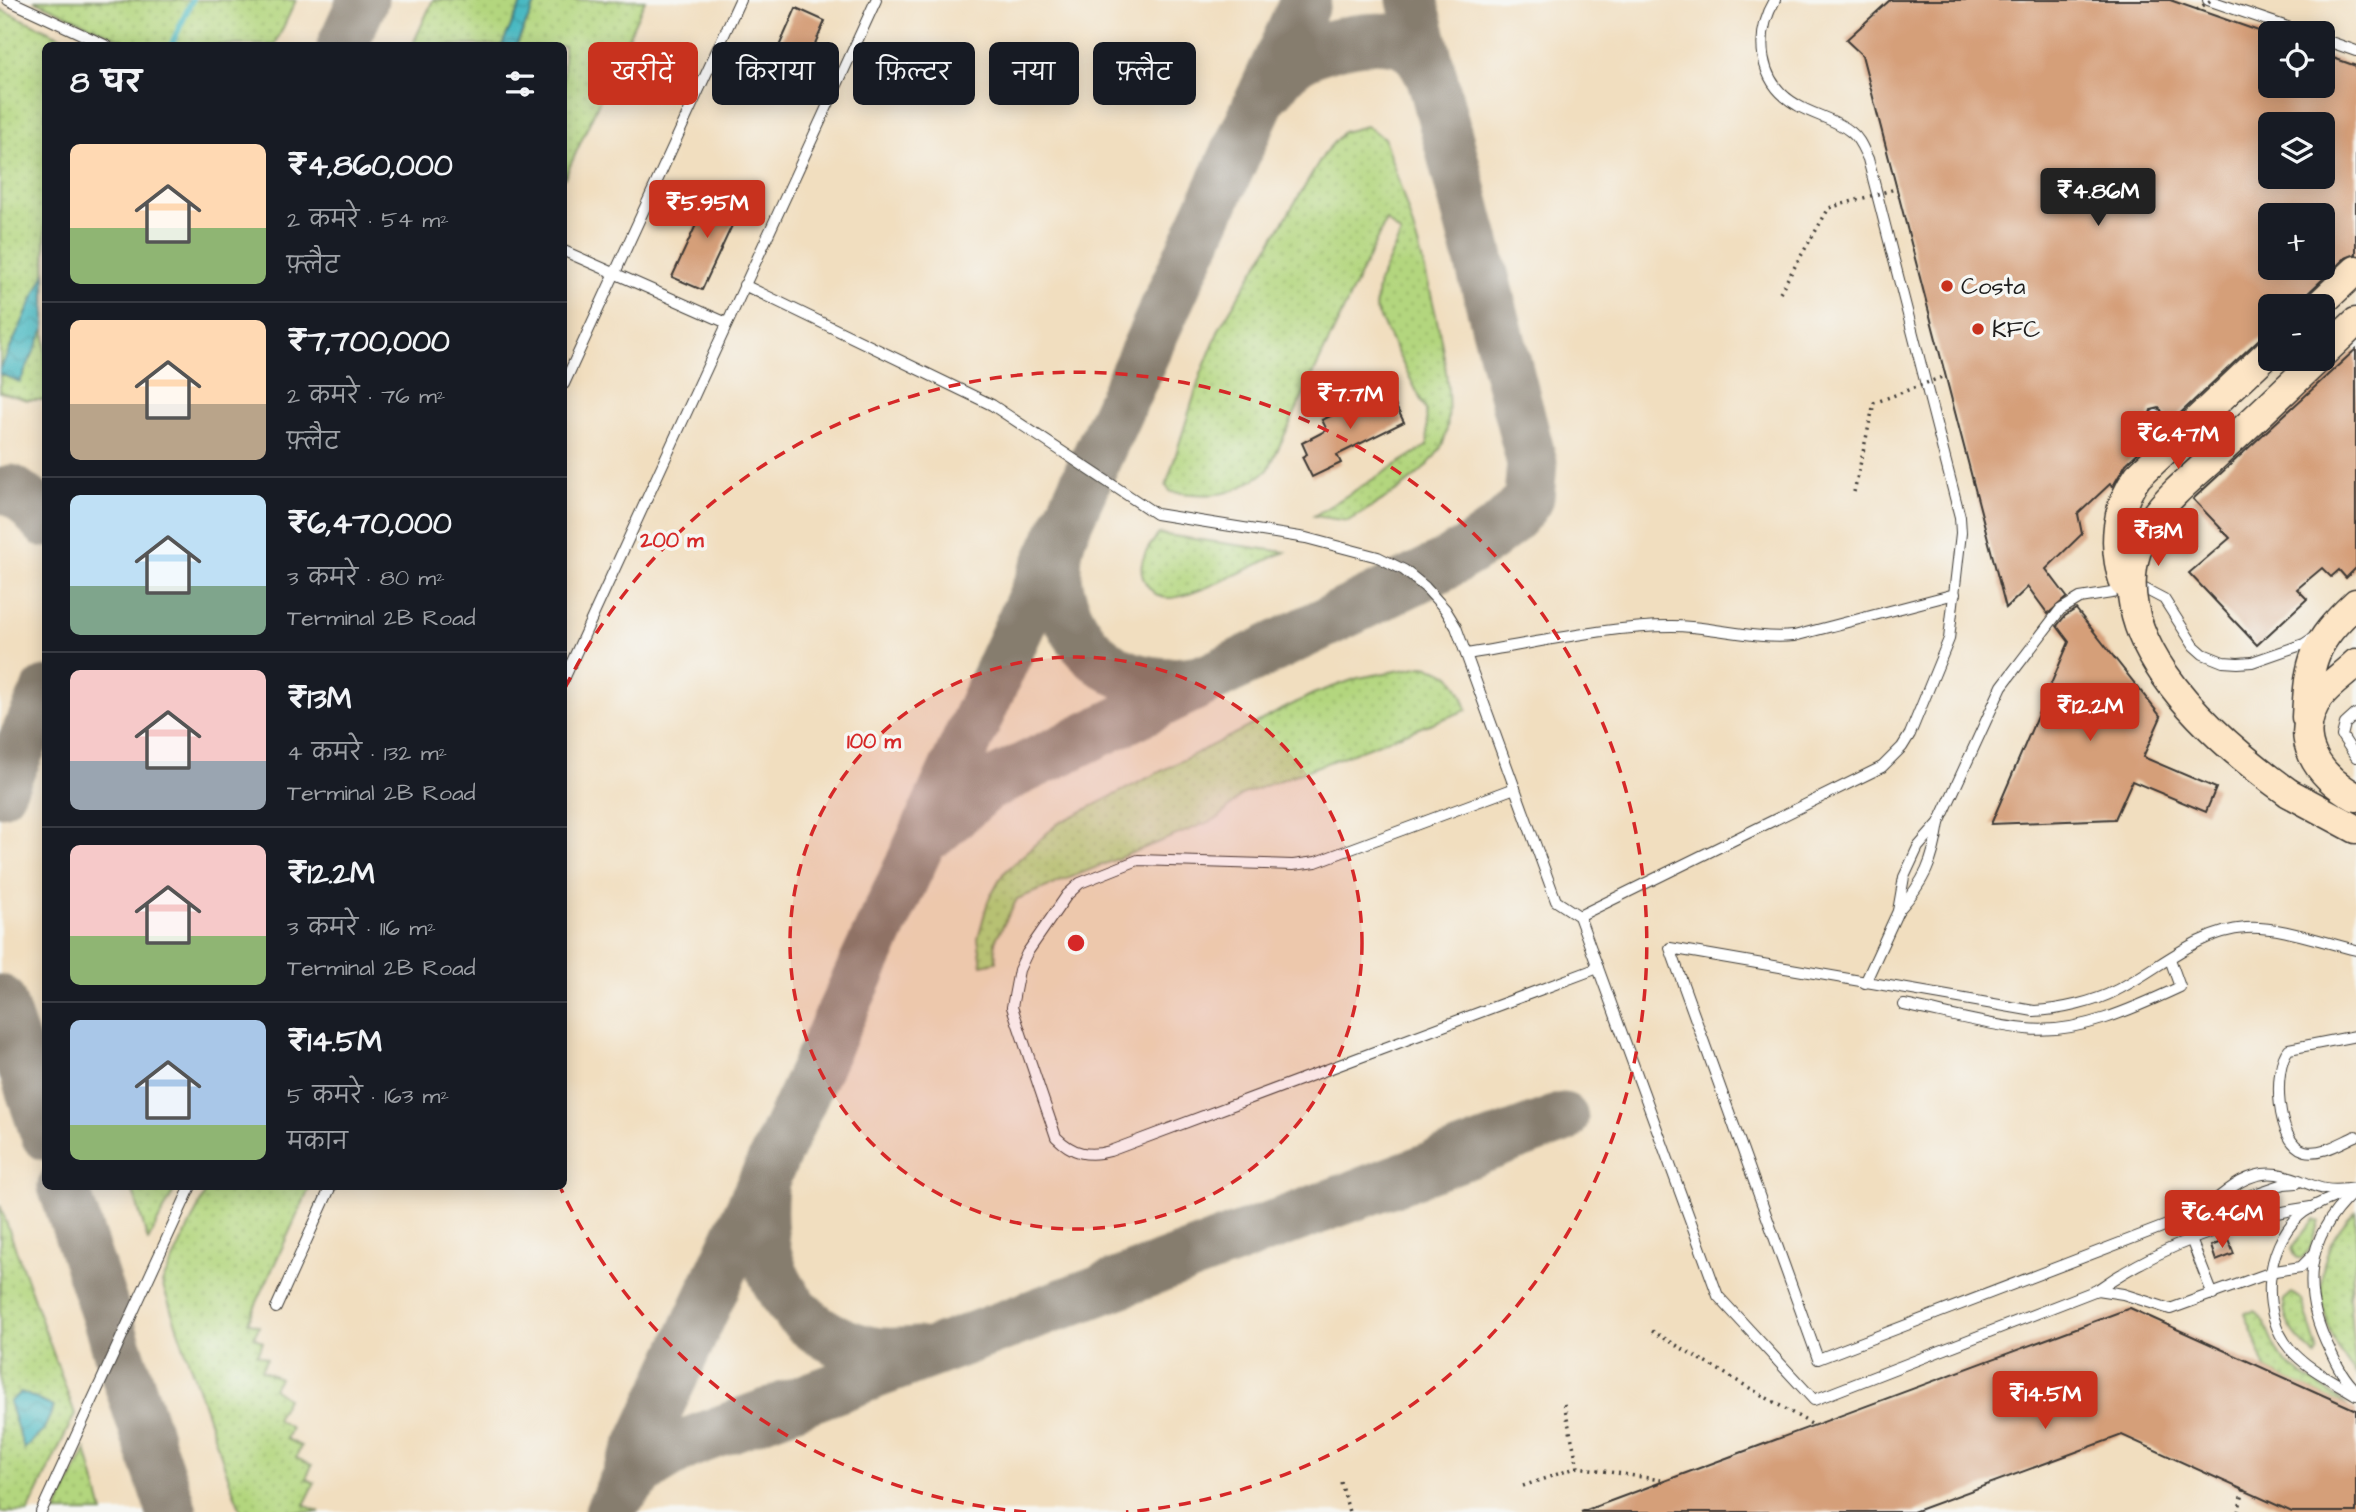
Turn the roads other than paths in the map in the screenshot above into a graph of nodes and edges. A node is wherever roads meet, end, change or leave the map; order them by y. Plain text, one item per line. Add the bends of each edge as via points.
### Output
1 (8, 0) edge
2 (740, 0) edge
3 (876, 0) edge
4 (1775, 0) edge
5 (2209, 0) edge
6 (2270, 21) edge
7 (98, 42) edge
8 (2335, 44) edge
9 (2356, 51) edge
10 (567, 252) edge
11 (2356, 270) edge
12 (614, 274) junction
13 (744, 285) junction
14 (2331, 294) edge
15 (2356, 322) edge
16 (727, 323) junction
17 (2335, 342) edge
18 (2258, 362) edge
19 (2305, 371) edge
20 (567, 377) edge
21 (2156, 415) dead end
22 (2176, 440) junction
23 (1955, 594) junction
24 (2356, 603) edge
25 (2133, 612) junction
26 (2333, 624) junction
27 (1466, 654) junction
28 (2356, 663) edge
29 (567, 672) edge
30 (2356, 715) edge
31 (2309, 744) junction
32 (2356, 757) edge
33 (1515, 788) junction
34 (2356, 797) edge
35 (1939, 823) junction
36 (2356, 829) edge
37 (1898, 911) junction
38 (1578, 916) junction
39 (2356, 950) edge
40 (2170, 959) junction
41 (1598, 968) junction
42 (1865, 983) junction
43 (2115, 992) junction
44 (1904, 1005) dead end
45 (2119, 1012) junction
46 (2356, 1036) edge
47 (2356, 1136) edge
48 (2304, 1184) junction
49 (2356, 1189) edge
50 (189, 1190) edge
51 (329, 1190) edge
52 (2311, 1207) junction
53 (2201, 1212) junction
54 (2192, 1242) junction
55 (2314, 1254) junction
56 (2270, 1273) junction
57 (2097, 1290) junction
58 (2213, 1295) junction
59 (276, 1308) dead end
60 (2356, 1393) edge
61 (41, 1512) edge

1 - 7 lane
2 - 12 lane
3 - 13 lane
4 - 23 lane via 1762,42 1773,84 1796,105 1850,130 1868,159 1961,517
5 - 6 lane
8 - 9 lane
10 - 12 lane
11 - 14 main road
12 - 16 lane
12 - 20 lane
13 - 16 lane
13 - 27 lane via 992,405 1156,514 1353,548 1404,570 1445,609
15 - 17 main road
16 - 29 lane
18 - 22 main road, bridge
19 - 25 main road, bridge via 2152,520 2132,567
21 - 22 lane
22 - 25 main road, bridge via 2138,476 2118,516 2121,575
23 - 27 lane via 1794,636 1660,626
23 - 38 lane via 1949,639 1910,734 1882,767
24 - 26 main road
25 - 36 main road, bridge via 2168,677 2208,726 2289,793
26 - 31 main road via 2311,663 2306,718
26 - 35 lane via 2304,644 2252,662 2230,662 2211,658 2194,646 2164,599 2153,591 2143,588 2080,597 2060,610 2002,686
27 - 33 lane
28 - 31 main road via 2321,695 2313,710
30 - 32 lane via 2345,724 2342,736
31 - 34 main road via 2323,775
33 - 38 lane via 1556,901
33 - 41 lane via 1316,862 1138,860 1080,883 1027,953 1013,990 1015,1024 1056,1137 1080,1154 1111,1151
35 - 37 lane via 1918,847 1904,877
35 - 37 lane via 1934,855 1920,886
37 - 42 lane
38 - 41 lane
39 - 40 lane via 2266,928 2246,928 2214,934
40 - 43 lane
40 - 45 lane via 2180,987
41 - 57 lane via 1718,1296 1814,1399
42 - 43 lane via 2034,1012
42 - 53 lane via 1670,948 1818,1359
43 - 45 lane
44 - 45 lane via 2028,1030 2069,1027
46 - 47 lane via 2289,1049 2280,1072 2284,1133 2292,1144 2315,1152
48 - 49 lane via 2333,1192
48 - 53 lane via 2284,1184
48 - 53 lane via 2266,1174 2240,1182
49 - 52 lane
49 - 55 lane via 2330,1220
50 - 61 lane
51 - 59 lane
52 - 54 lane via 2264,1214
52 - 56 lane via 2281,1240
54 - 57 lane via 2126,1269
54 - 58 lane
55 - 56 lane via 2301,1267
55 - 60 lane via 2312,1302 2325,1340
56 - 58 lane
56 - 60 lane via 2269,1297 2290,1349
57 - 58 lane via 2170,1309

